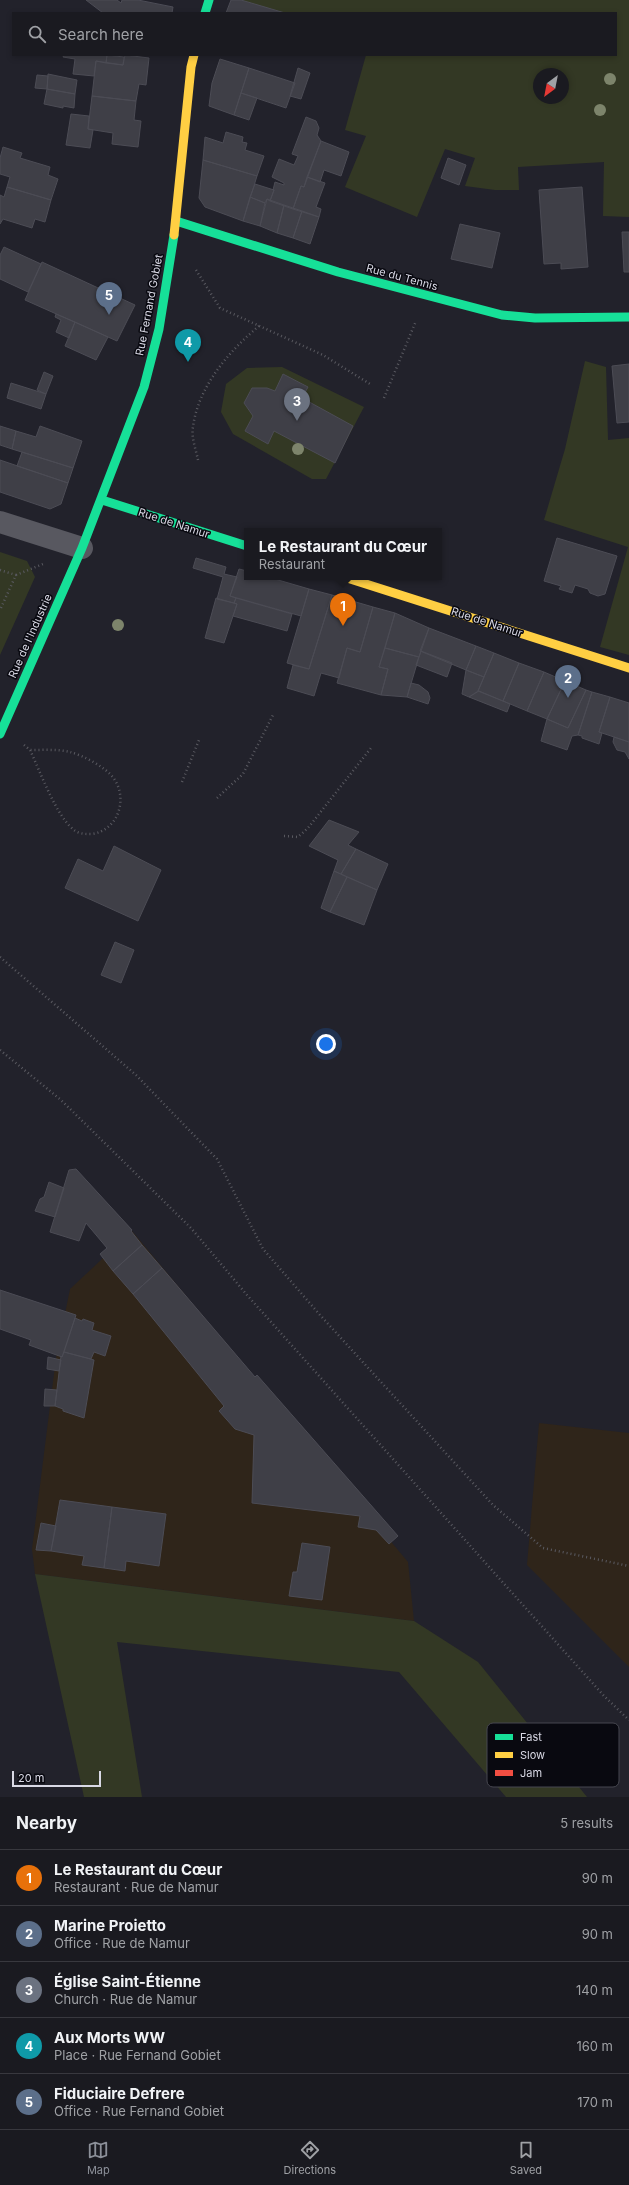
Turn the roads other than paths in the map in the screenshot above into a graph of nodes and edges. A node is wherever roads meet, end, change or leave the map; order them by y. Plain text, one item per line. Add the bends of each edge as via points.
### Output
1 (209, 0) edge
2 (206, 12) edge
3 (194, 56) edge
4 (176, 221) junction
5 (629, 316) edge
6 (102, 500) junction
7 (0, 522) edge
8 (244, 545) edge
9 (82, 548) junction
10 (353, 580) edge
11 (629, 668) edge
12 (1, 732) edge

1 - 2 street
3 - 4 street, Rue Fernand Gobiet
4 - 5 street, Rue du Tennis via 338,272 495,313 542,318
4 - 6 street, Rue Fernand Gobiet via 159,328 144,386
6 - 8 street, Rue de Namur
6 - 9 street, Rue Fernand Gobiet
7 - 9 street
9 - 12 street, Rue de l'Industrie
10 - 11 street, Rue de Namur

